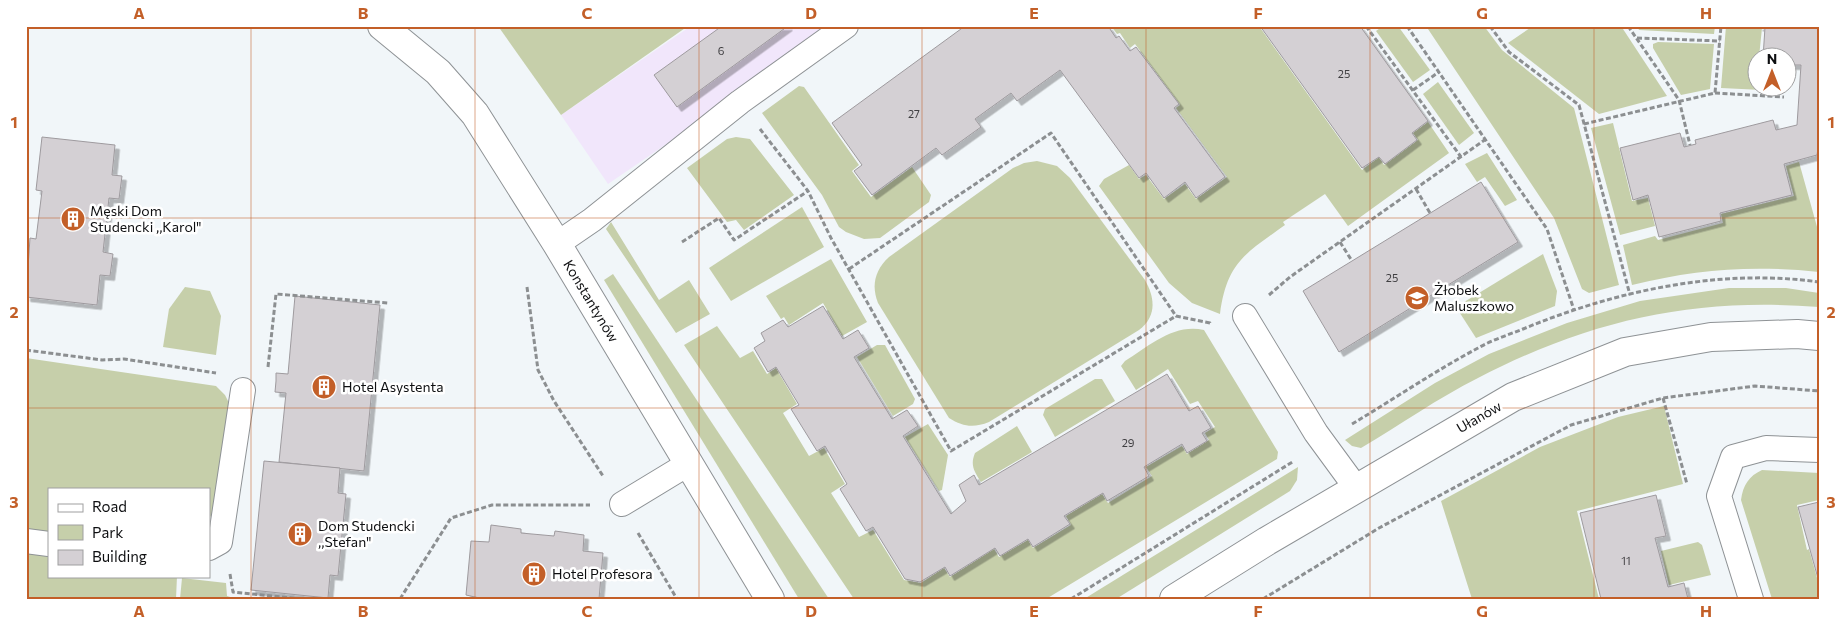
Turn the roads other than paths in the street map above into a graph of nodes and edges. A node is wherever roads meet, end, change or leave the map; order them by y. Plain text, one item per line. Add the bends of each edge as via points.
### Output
1 (382, 26) edge
2 (846, 26) edge
3 (557, 244) junction
4 (1245, 316) dead end
5 (1819, 336) edge
6 (243, 390) dead end
7 (1819, 450) edge
8 (688, 464) junction
9 (1357, 489) junction
10 (622, 504) road end
11 (26, 541) edge
12 (48, 544) edge
13 (215, 545) edge
14 (1189, 595) edge
15 (770, 599) edge
16 (1751, 599) edge

1 - 3 street, Konstantynów via 438,72 475,114
2 - 3 lane via 740,102
3 - 8 street, Konstantynów
4 - 9 lane via 1322,442
5 - 9 street, Ułanów via 1711,337 1626,352 1513,397
6 - 13 lane
7 - 16 lane via 1766,448 1733,457 1719,496
8 - 10 lane
8 - 15 street, Konstantynów
9 - 14 street, Ułanów
11 - 12 lane

